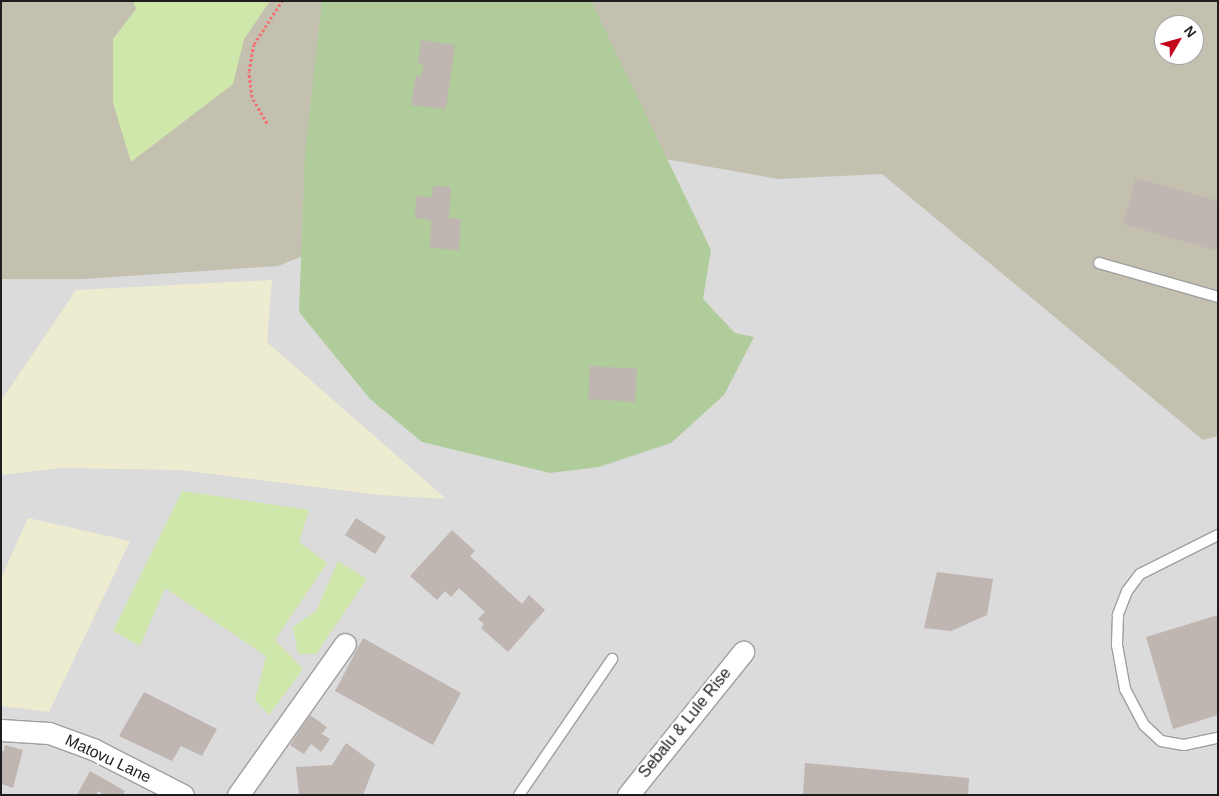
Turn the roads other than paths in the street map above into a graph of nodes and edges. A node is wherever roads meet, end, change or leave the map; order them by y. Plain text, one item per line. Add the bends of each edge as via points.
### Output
1 (1099, 263) dead end
2 (1218, 297) edge
3 (1218, 535) edge
4 (345, 644) dead end
5 (743, 652) dead end
6 (612, 659) dead end
7 (1, 730) edge
8 (1218, 738) edge
9 (183, 795) edge
10 (238, 795) edge
11 (519, 795) edge
12 (628, 795) edge

1 - 2 lane
3 - 8 lane via 1140,574 1127,591 1118,615 1117,645 1125,689 1144,725 1161,741 1184,745
4 - 10 street
5 - 12 street, Sebalu & Lule Rise
6 - 11 lane
7 - 9 street, Matovu Lane via 50,733 93,750

